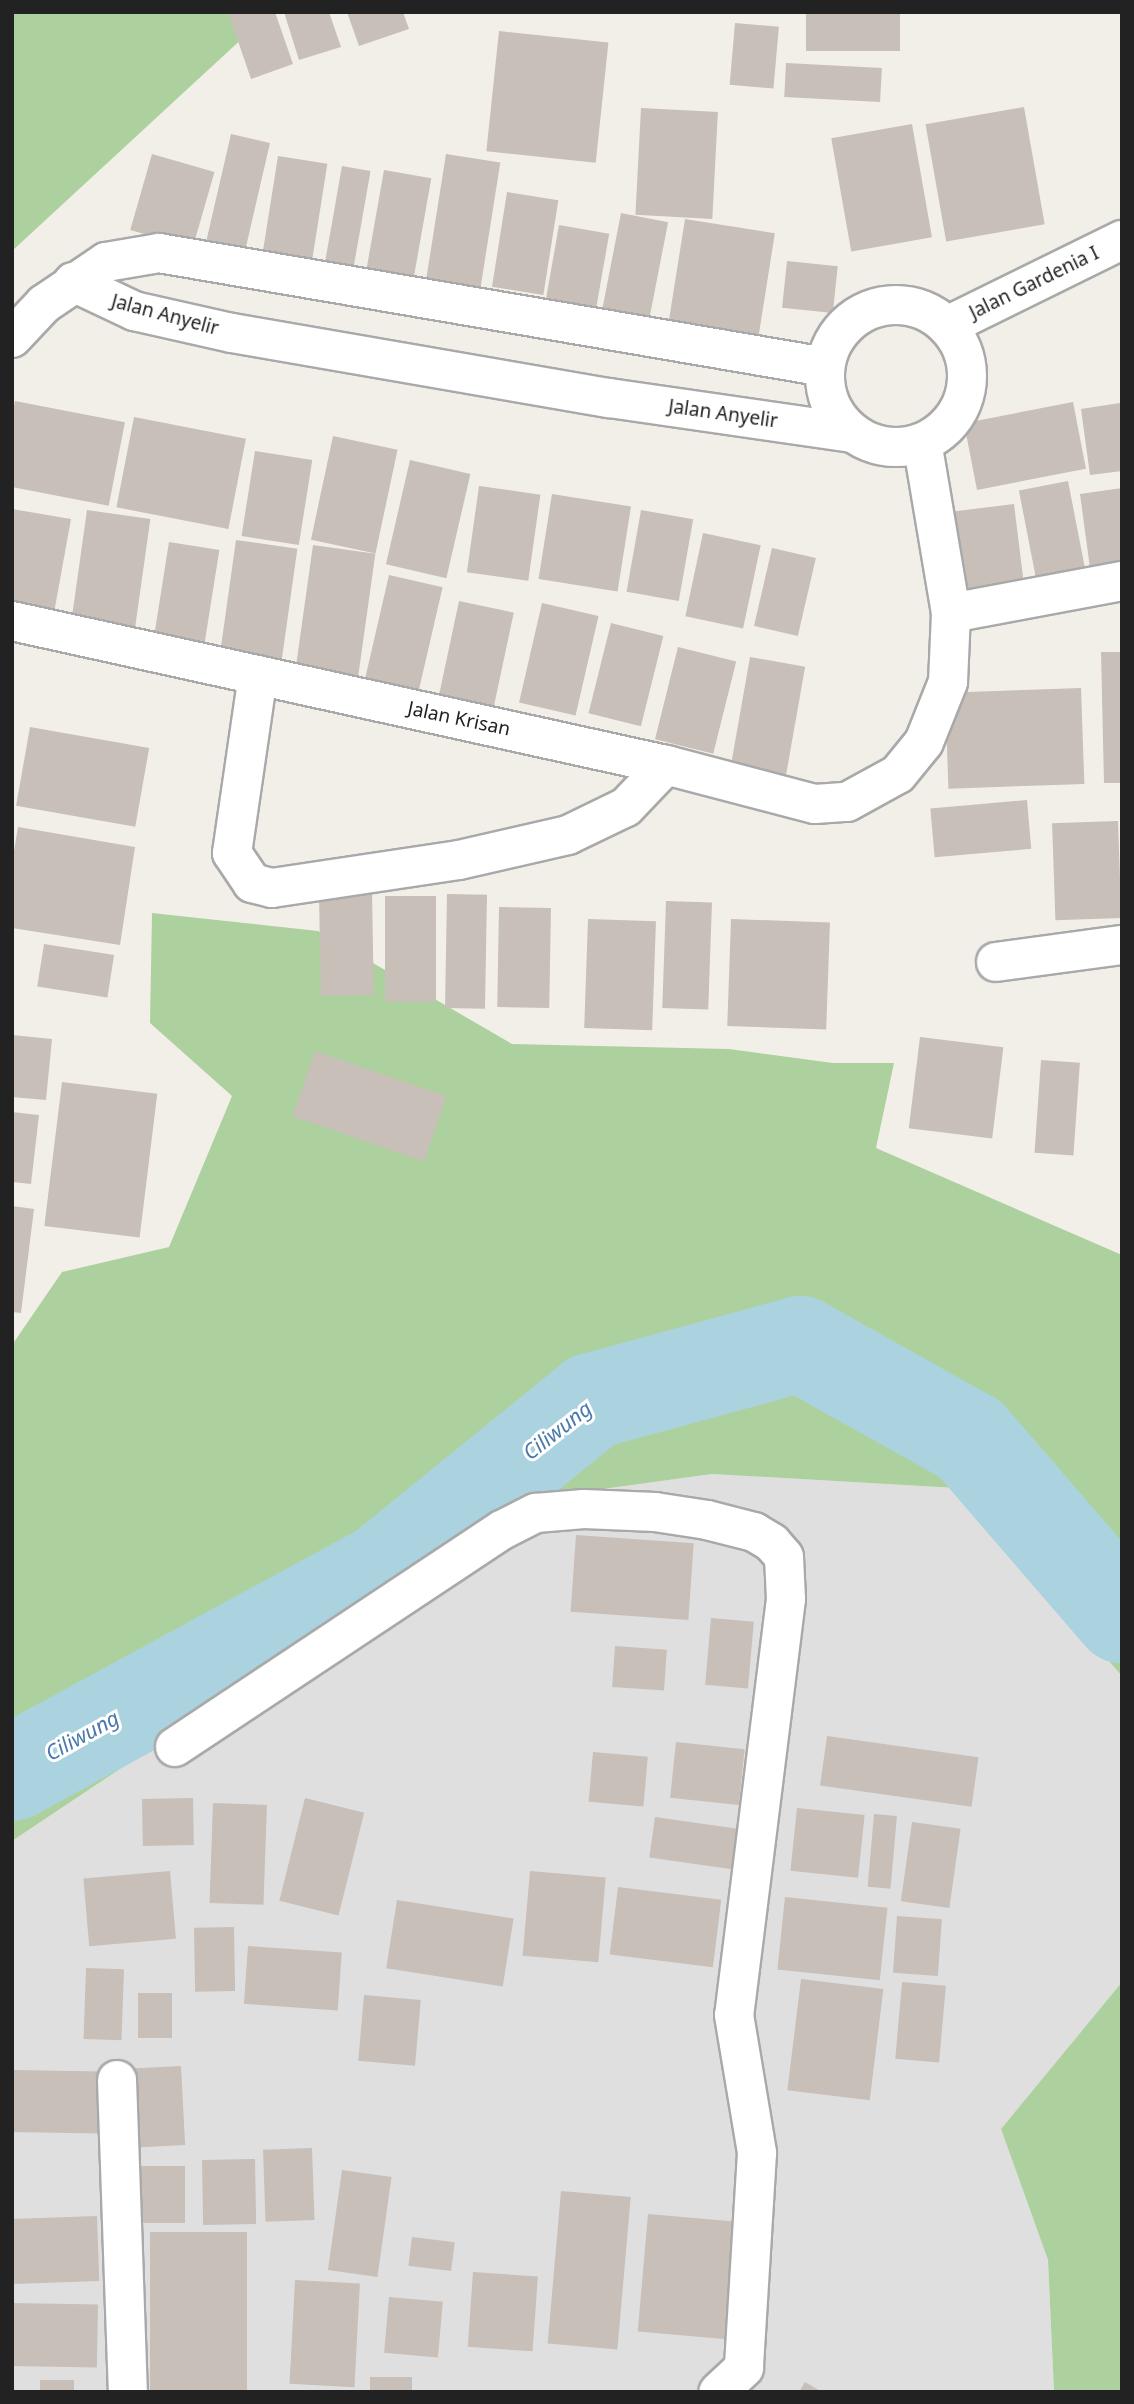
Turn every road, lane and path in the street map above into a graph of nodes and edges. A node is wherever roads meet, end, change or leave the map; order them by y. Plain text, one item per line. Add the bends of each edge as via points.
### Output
1 (1122, 240) edge
2 (73, 282) junction
3 (947, 326) junction
4 (12, 338) edge
5 (825, 367) junction
6 (853, 433) junction
7 (922, 442) junction
8 (1122, 581) edge
9 (951, 613) junction
10 (12, 621) edge
11 (258, 675) junction
12 (666, 765) junction
13 (1122, 945) edge
14 (996, 962) dead end
15 (175, 1747) dead end
16 (117, 2080) dead end
17 (128, 2392) edge
18 (718, 2392) edge

1 - 3 street, Jalan Gardenia I
2 - 4 street via 26,318
2 - 5 street, Jalan Anyelir via 106,262 159,253
2 - 6 street, Jalan Anyelir via 134,311 232,333 609,398
3 - 5 street via 907,305 862,313 831,345
3 - 7 street via 961,345 967,367 966,391 957,413 942,430
5 - 6 street via 826,393
6 - 7 street via 898,447
7 - 9 street
8 - 9 street
9 - 12 street, Jalan Krisan via 952,646 940,710 924,742 898,774 847,802 815,804
10 - 11 street, Jalan Krisan
11 - 12 street, Jalan Krisan
11 - 12 street via 232,853 252,883 272,888 459,860 568,835 626,807
13 - 14 street
15 - 18 street via 502,1530 536,1513 584,1509 655,1512 719,1523 772,1542 784,1557 786,1599 734,2015 757,2153 744,2368
16 - 17 street

